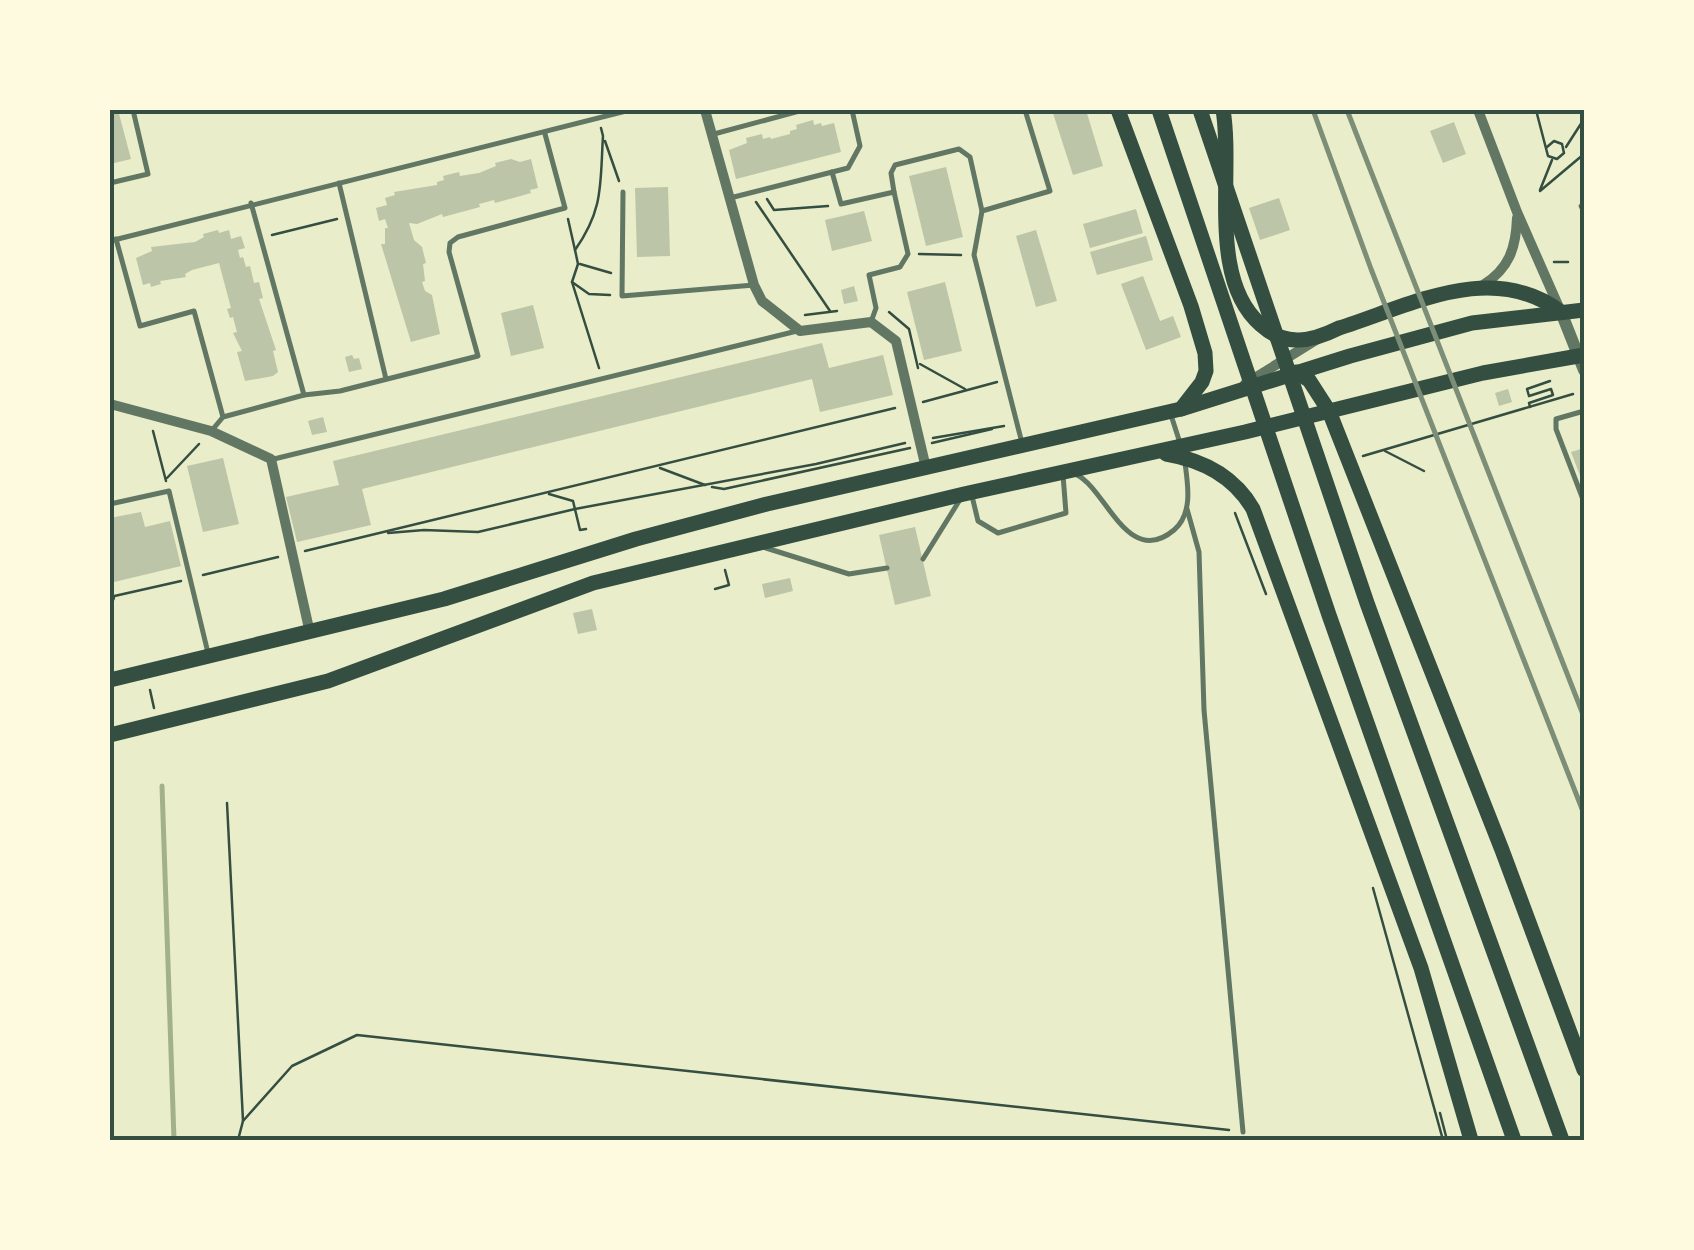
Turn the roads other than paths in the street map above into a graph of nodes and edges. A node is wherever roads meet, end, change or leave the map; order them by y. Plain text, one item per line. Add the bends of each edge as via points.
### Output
1 (133, 110) edge
2 (630, 110) edge
3 (705, 110) edge
4 (767, 110) edge
5 (803, 110) edge
6 (852, 110) edge
7 (1025, 110) edge
8 (1118, 110) edge
9 (1159, 110) edge
10 (1200, 110) edge
11 (1223, 110) edge
12 (1478, 110) edge
13 (769, 119) junction
14 (544, 133) junction
15 (711, 134) junction
16 (832, 172) junction
17 (110, 183) edge
18 (339, 184) junction
19 (622, 192) road end
20 (894, 192) junction
21 (730, 198) junction
22 (251, 203) junction
23 (982, 211) junction
24 (1517, 212) junction
25 (113, 240) edge
26 (754, 285) junction
27 (1483, 286) junction
28 (1584, 310) edge
29 (1561, 312) junction
30 (872, 322) junction
31 (800, 331) junction
32 (1321, 337) junction
33 (1582, 360) edge
34 (1296, 372) junction
35 (386, 379) junction
36 (1233, 392) junction
37 (304, 395) junction
38 (110, 404) edge
39 (1175, 410) junction
40 (1329, 410) junction
41 (1584, 411) edge
42 (224, 417) junction
43 (211, 431) junction
44 (1023, 446) junction
45 (1182, 452) junction
46 (271, 459) junction
47 (926, 468) junction
48 (1066, 472) junction
49 (968, 493) junction
50 (1584, 502) edge
51 (110, 504) edge
52 (1186, 509) junction
53 (748, 544) junction
54 (923, 559) dead end
55 (886, 568) dead end
56 (310, 633) junction
57 (209, 657) junction
58 (110, 680) edge
59 (110, 735) edge
60 (1421, 968) junction
61 (1584, 1070) edge
62 (1243, 1132) road end
63 (1462, 1140) edge
64 (1471, 1140) edge
65 (1514, 1140) edge
66 (1562, 1140) edge

1 - 17 lane via 148,174
2 - 14 lane
3 - 15 street
4 - 13 lane
5 - 13 lane
6 - 16 lane via 860,146 848,168
7 - 23 lane via 1050,192
8 - 39 main road via 1205,353 1202,382
9 - 65 main road
10 - 66 main road
11 - 32 main road via 1228,248 1243,303 1278,338
12 - 24 street
13 - 15 lane
14 - 18 lane
14 - 35 lane via 565,208 450,243 478,356
15 - 21 street
16 - 20 lane via 841,204
16 - 21 lane
18 - 22 lane
18 - 35 lane
19 - 26 lane via 622,296
20 - 23 lane via 895,166 959,150 970,158
20 - 30 lane via 908,254 900,266 869,275
21 - 26 street
22 - 25 lane
22 - 37 lane
23 - 44 lane via 974,255
24 - 27 street via 1512,252
24 - 29 street
25 - 42 lane via 140,326 194,311
26 - 31 street via 762,301
27 - 29 main road via 1534,294
27 - 32 main road
28 - 29 main road
29 - 33 street
29 - 34 main road via 1472,322
30 - 31 street
30 - 47 street via 896,341
31 - 46 lane
32 - 36 street
33 - 40 main road via 1483,373
34 - 36 main road
34 - 40 main road
35 - 37 lane
36 - 39 main road
37 - 42 lane
38 - 43 street
39 - 44 main road
39 - 45 lane
40 - 45 main road
40 - 61 main road
41 - 50 lane via 1556,419
42 - 43 lane
43 - 46 street
44 - 47 main road
45 - 48 main road
45 - 52 lane
45 - 60 main road via 1231,480 1254,509
46 - 56 street
47 - 56 main road via 670,530
48 - 49 main road
48 - 49 lane via 1066,513 998,534 978,521
48 - 52 lane via 1094,488 1117,524 1136,536 1168,536
49 - 53 main road
49 - 54 lane
51 - 57 lane via 169,491
52 - 62 lane via 1198,552 1204,710
53 - 55 lane via 849,574
53 - 59 main road via 593,584 328,681
56 - 57 main road
57 - 58 main road
60 - 63 main road
60 - 64 main road

